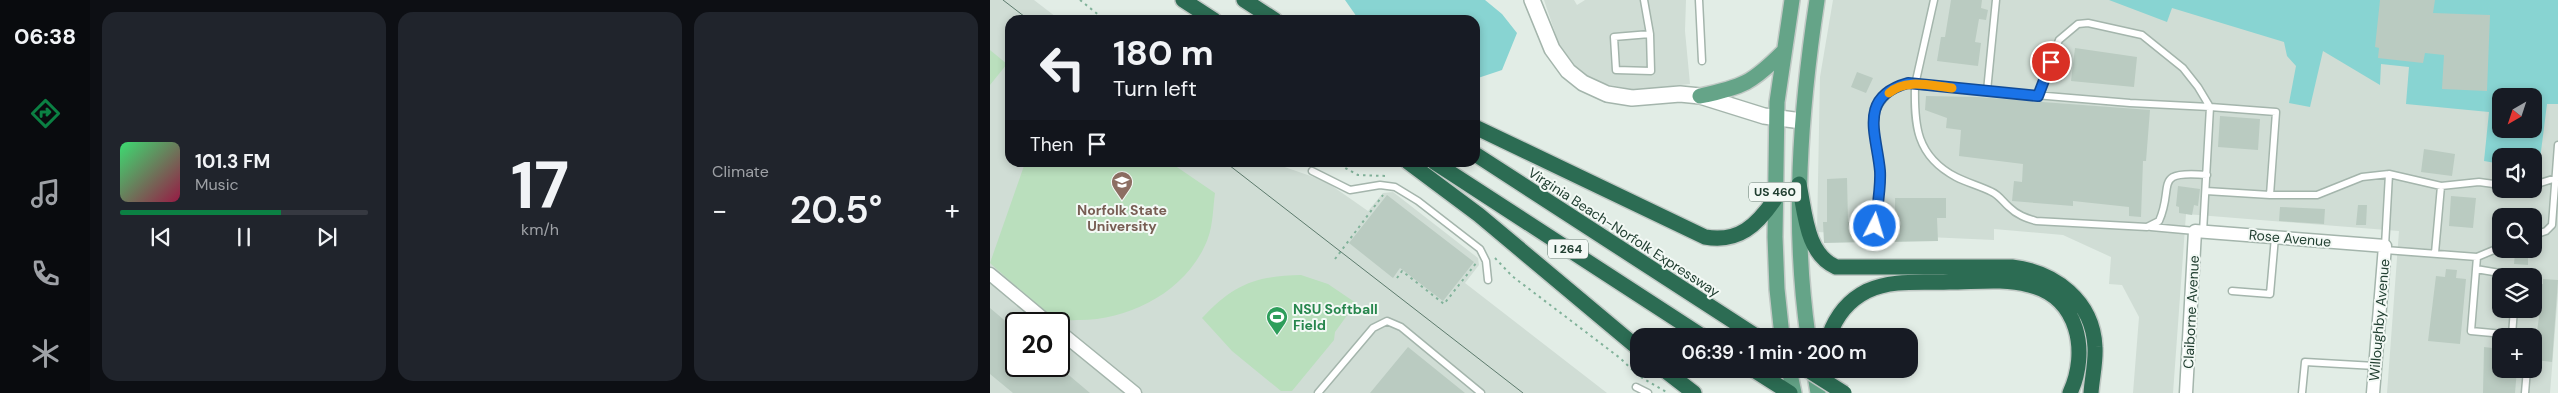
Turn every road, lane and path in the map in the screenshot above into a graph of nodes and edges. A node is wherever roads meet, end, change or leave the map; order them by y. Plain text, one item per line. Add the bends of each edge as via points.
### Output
1 (1080, 0) edge
2 (1183, 0) edge
3 (1244, 0) edge
4 (1532, 0) edge
5 (1644, 0) edge
6 (1699, 0) edge
7 (1792, 0) edge
8 (1817, 0) edge
9 (1934, 0) edge
10 (1996, 0) edge
11 (1100, 15) edge
12 (1206, 15) edge
13 (1266, 15) edge
14 (1650, 34) junction
15 (1783, 52) junction
16 (1702, 61) dead end
17 (1915, 85) junction
18 (1987, 91) junction
19 (1700, 96) junction
20 (2038, 96) junction
21 (2210, 107) junction
22 (1776, 119) junction
23 (1802, 121) junction
24 (1480, 129) edge
25 (2558, 145) edge
26 (1480, 157) edge
27 (1343, 167) edge
28 (1415, 167) edge
29 (1442, 167) edge
30 (1312, 171) dead end
31 (2389, 174) junction
32 (2207, 175) junction
33 (1389, 177) dead end
34 (2556, 178) junction
35 (2542, 182) edge
36 (2492, 183) edge
37 (1799, 184) junction
38 (2441, 186) junction
39 (2206, 191) junction
40 (1386, 193) dead end
41 (2270, 195) junction
42 (1775, 199) junction
43 (1875, 226) dead end
44 (2147, 227) junction
45 (2199, 232) junction
46 (2542, 232) edge
47 (2275, 237) junction
48 (2384, 248) junction
49 (2492, 251) edge
50 (2435, 253) junction
51 (1494, 257) dead end
52 (2477, 257) junction
53 (1475, 258) dead end
54 (1335, 259) dead end
55 (2476, 269) junction
56 (2492, 272) edge
57 (990, 274) edge
58 (1397, 278) dead end
59 (1488, 280) dead end
60 (2232, 291) dead end
61 (1036, 312) edge
62 (1690, 328) edge
63 (1743, 328) edge
64 (1781, 328) edge
65 (1807, 328) edge
66 (1833, 328) edge
67 (2492, 333) edge
68 (1070, 340) edge
69 (1630, 341) edge
70 (2375, 366) junction
71 (1675, 378) edge
72 (1767, 378) edge
73 (1791, 378) edge
74 (1815, 378) edge
75 (1824, 378) edge
76 (2526, 378) edge
77 (1636, 387) dead end
78 (1135, 393) edge
79 (1318, 393) edge
80 (1481, 393) edge
81 (1648, 393) edge
82 (1668, 393) edge
83 (1694, 393) edge
84 (1790, 393) edge
85 (1794, 393) edge
86 (1818, 393) edge
87 (1844, 393) edge
88 (2070, 393) edge
89 (2091, 393) edge
90 (2186, 393) edge
91 (2302, 393) edge
92 (2372, 393) edge
93 (2525, 393) edge

1 - 11 path
2 - 12 highway
3 - 13 highway
4 - 19 street via 1552,49 1568,71 1583,83 1608,94 1632,98 1680,94
5 - 14 lane
6 - 16 lane
7 - 15 main road, US 460
8 - 23 main road, US 460
9 - 17 lane
10 - 18 lane
14 - 14 lane via 1651,71 1616,70 1614,37
15 - 19 main road via 1760,76 1735,88
15 - 22 main road, US 460
17 - 18 lane
17 - 43 lane via 1896,86 1876,106 1872,119 1880,173
17 - 44 lane via 1916,131 1921,145 1945,171 1994,192 2021,217 2036,221
18 - 20 lane
19 - 22 street
20 - 21 lane
20 - 21 lane via 2059,40 2078,24 2088,23 2142,35 2183,68
21 - 32 lane
21 - 41 lane via 2276,112
22 - 23 street
22 - 42 main road, US 460
23 - 37 main road, US 460
24 - 42 highway via 1705,237 1728,238 1742,234 1760,220
25 - 34 lane
26 - 63 highway, Virginia Beach-Norfolk Expressway / I 264
27 - 33 path via 1358,175
28 - 69 highway via 1486,220
29 - 62 highway, I 264
30 - 59 lane via 1350,190 1380,185 1395,187 1418,201 1480,249 1486,261
31 - 38 lane
31 - 41 lane via 2362,177 2317,195
31 - 48 lane
32 - 39 lane
32 - 44 lane via 2182,173 2174,176 2166,187 2159,221
34 - 35 lane
34 - 46 lane via 2552,225
36 - 38 lane
37 - 65 main road, US 460 via 1800,260
37 - 89 highway via 1814,246 1821,257 1836,267 2012,267 2035,271 2058,281 2082,306 2092,330 2095,356
38 - 50 lane
39 - 41 lane
39 - 45 lane
40 - 54 path
42 - 64 main road, US 460
44 - 45 lane
45 - 47 street, Rose Avenue
45 - 90 street, Claiborne Avenue
47 - 48 street, Rose Avenue
47 - 60 lane via 2270,294
48 - 50 lane
48 - 70 street, Willoughby Avenue
49 - 52 lane
50 - 52 lane
51 - 82 path via 1512,276 1639,376
52 - 55 lane
53 - 58 path via 1477,264 1444,304 1402,271
55 - 56 lane
55 - 67 lane via 2471,331
57 - 61 street
66 - 88 highway via 1849,303 1868,290 1883,285 2028,284 2058,300 2074,322 2080,338 2080,355 2078,374
68 - 78 street
70 - 91 lane via 2305,362
70 - 92 street, Willoughby Avenue
71 - 83 highway
72 - 84 highway
73 - 85 main road
74 - 86 main road
75 - 87 highway, bridge
76 - 93 lane
77 - 81 lane
79 - 80 lane via 1373,328 1388,321 1401,327

